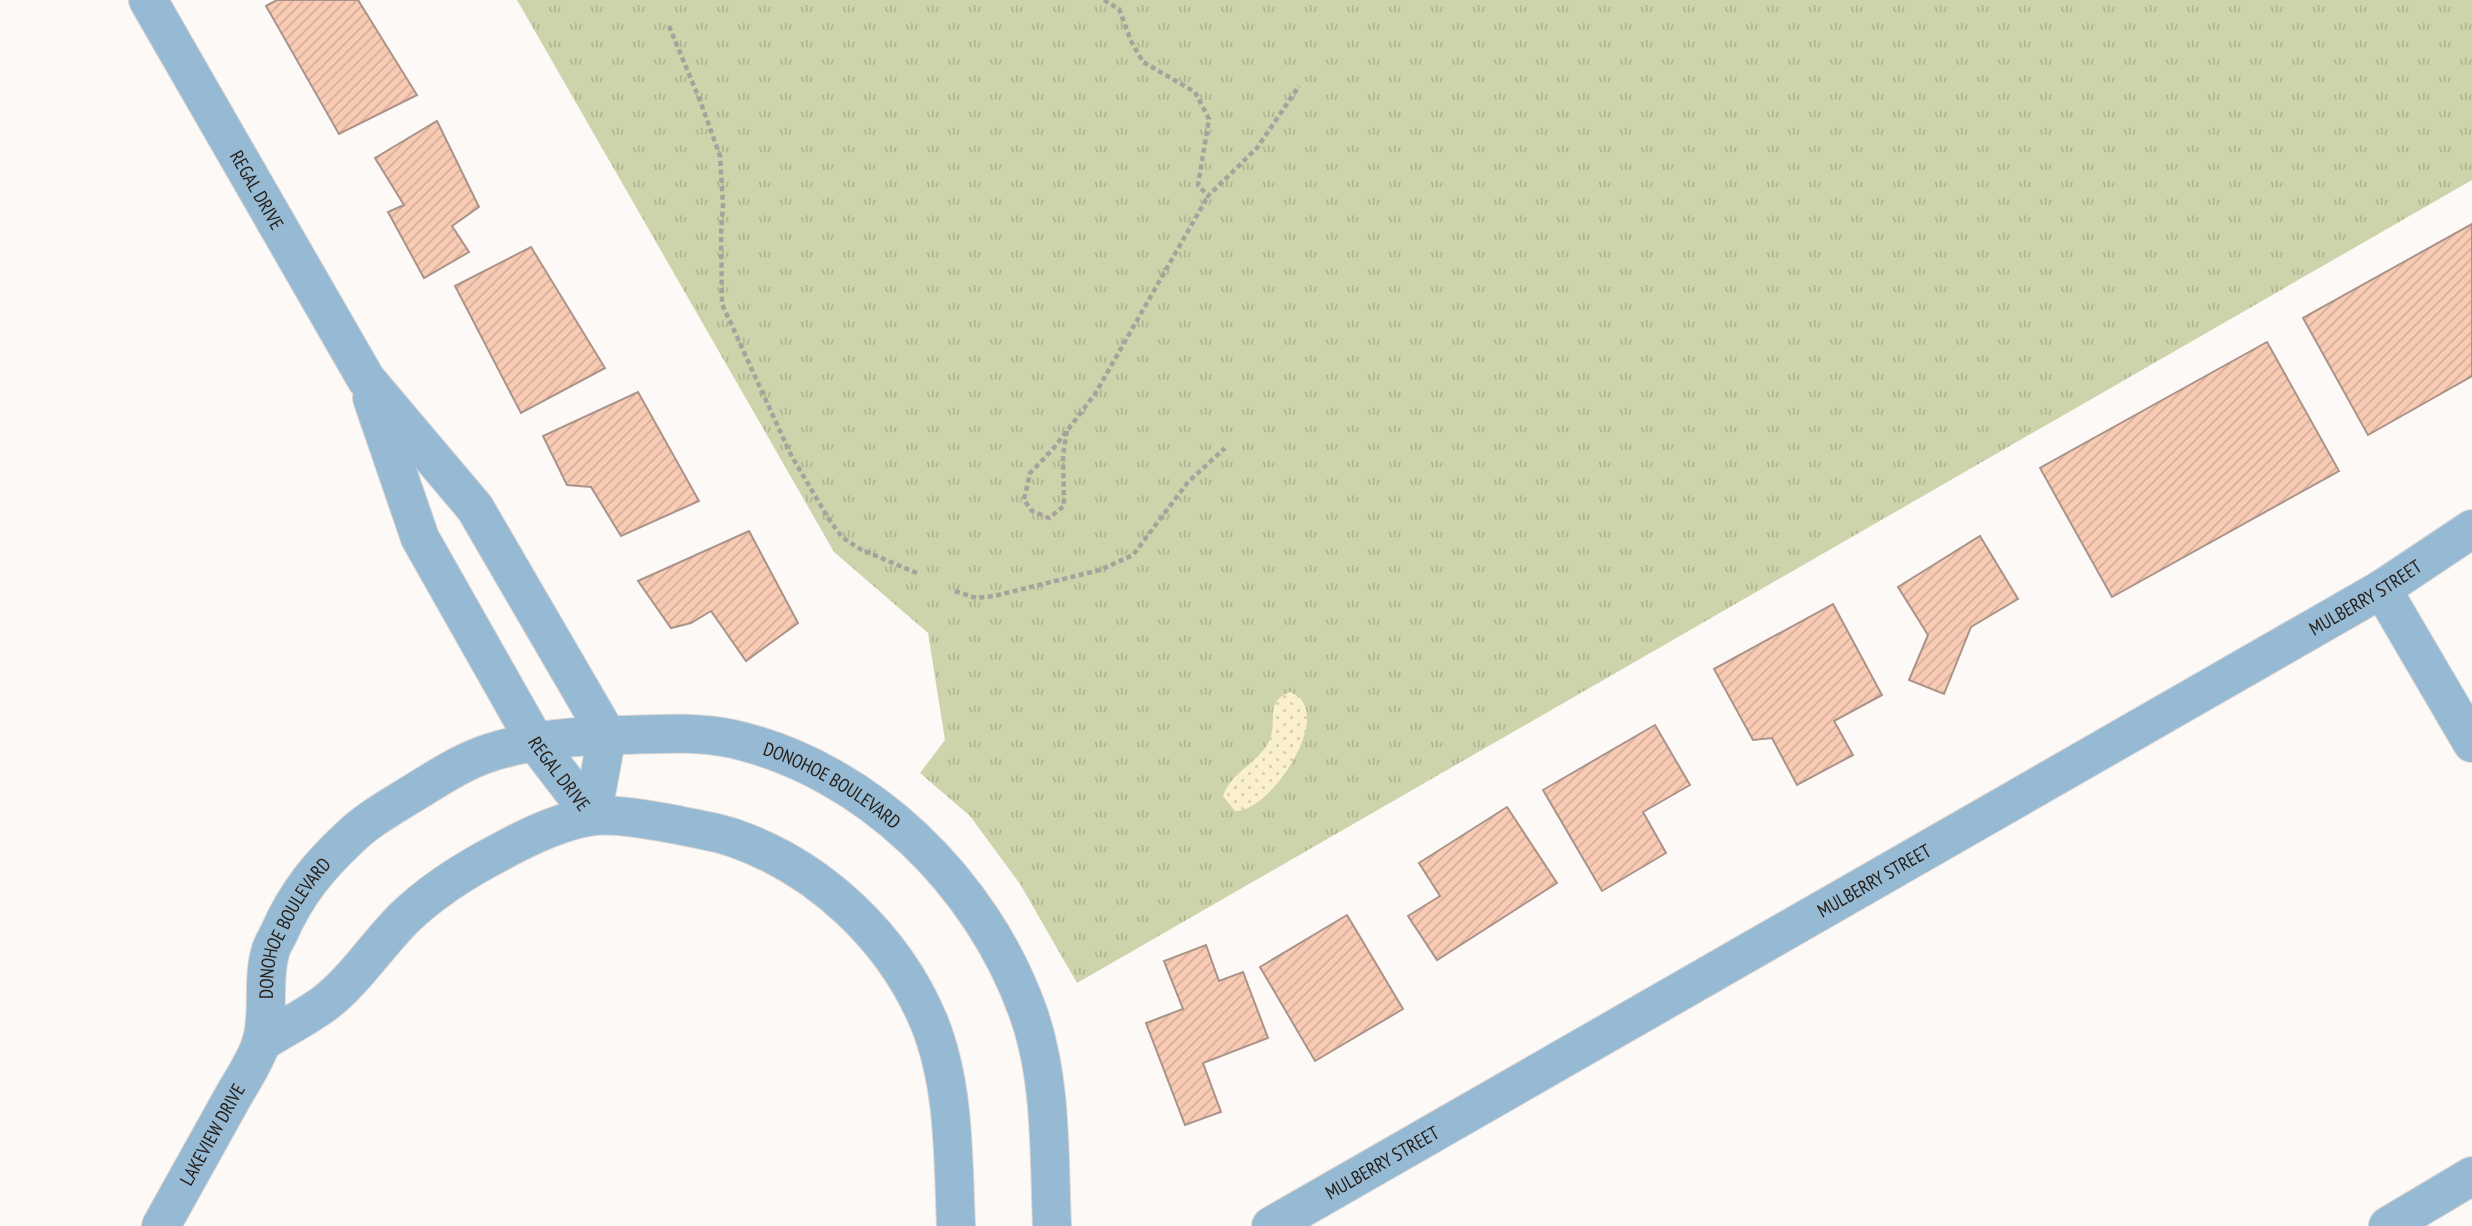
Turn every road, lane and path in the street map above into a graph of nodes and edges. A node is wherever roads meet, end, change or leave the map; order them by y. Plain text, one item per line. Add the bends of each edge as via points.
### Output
1 (148, 0) edge
2 (1104, 0) edge
3 (669, 26) dead end
4 (1299, 86) dead end
5 (1208, 196) junction
6 (366, 379) junction
7 (1067, 430) junction
8 (1225, 448) dead end
9 (2472, 529) edge
10 (919, 575) dead end
11 (2382, 589) junction
12 (955, 591) dead end
13 (607, 735) junction
14 (537, 743) junction
15 (2472, 743) edge
16 (592, 816) junction
17 (261, 1042) junction
18 (2472, 1176) edge
19 (161, 1226) edge
20 (956, 1226) edge
21 (1052, 1226) edge
22 (1271, 1226) edge
23 (2388, 1226) edge

1 - 6 street, REGAL DRIVE
2 - 5 path via 1119,9 1143,62 1195,92 1209,119 1198,185
3 - 10 path via 720,156 722,304 733,330 791,455 842,537
4 - 5 path via 1257,148
5 - 7 path via 1095,394
6 - 13 street, REGAL DRIVE via 475,508
6 - 14 street, REGAL DRIVE via 420,538
7 - 7 path via 1030,473 1024,500 1032,511 1049,518 1064,506
8 - 12 path via 1188,482 1133,555 1100,570 994,596 976,598
9 - 11 street, MULBERRY STREET
11 - 15 street
11 - 22 street, MULBERRY STREET
13 - 14 street, DONOHOE BOULEVARD via 567,736
13 - 16 street, REGAL DRIVE
13 - 21 street, DONOHOE BOULEVARD via 681,733 733,739 788,757 880,809 953,878 1007,963 1028,1013 1042,1068
14 - 16 street, REGAL DRIVE
14 - 17 street, DONOHOE BOULEVARD via 488,753 446,773 352,834 318,868 292,902 270,954
16 - 17 street, DONOHOE BOULEVARD via 550,828 447,884 406,916 326,1002
16 - 20 street, DONOHOE BOULEVARD via 639,817 733,837 814,878 848,906 894,961 929,1023 944,1071 952,1127
17 - 19 street, LAKEVIEW DRIVE
18 - 23 street

